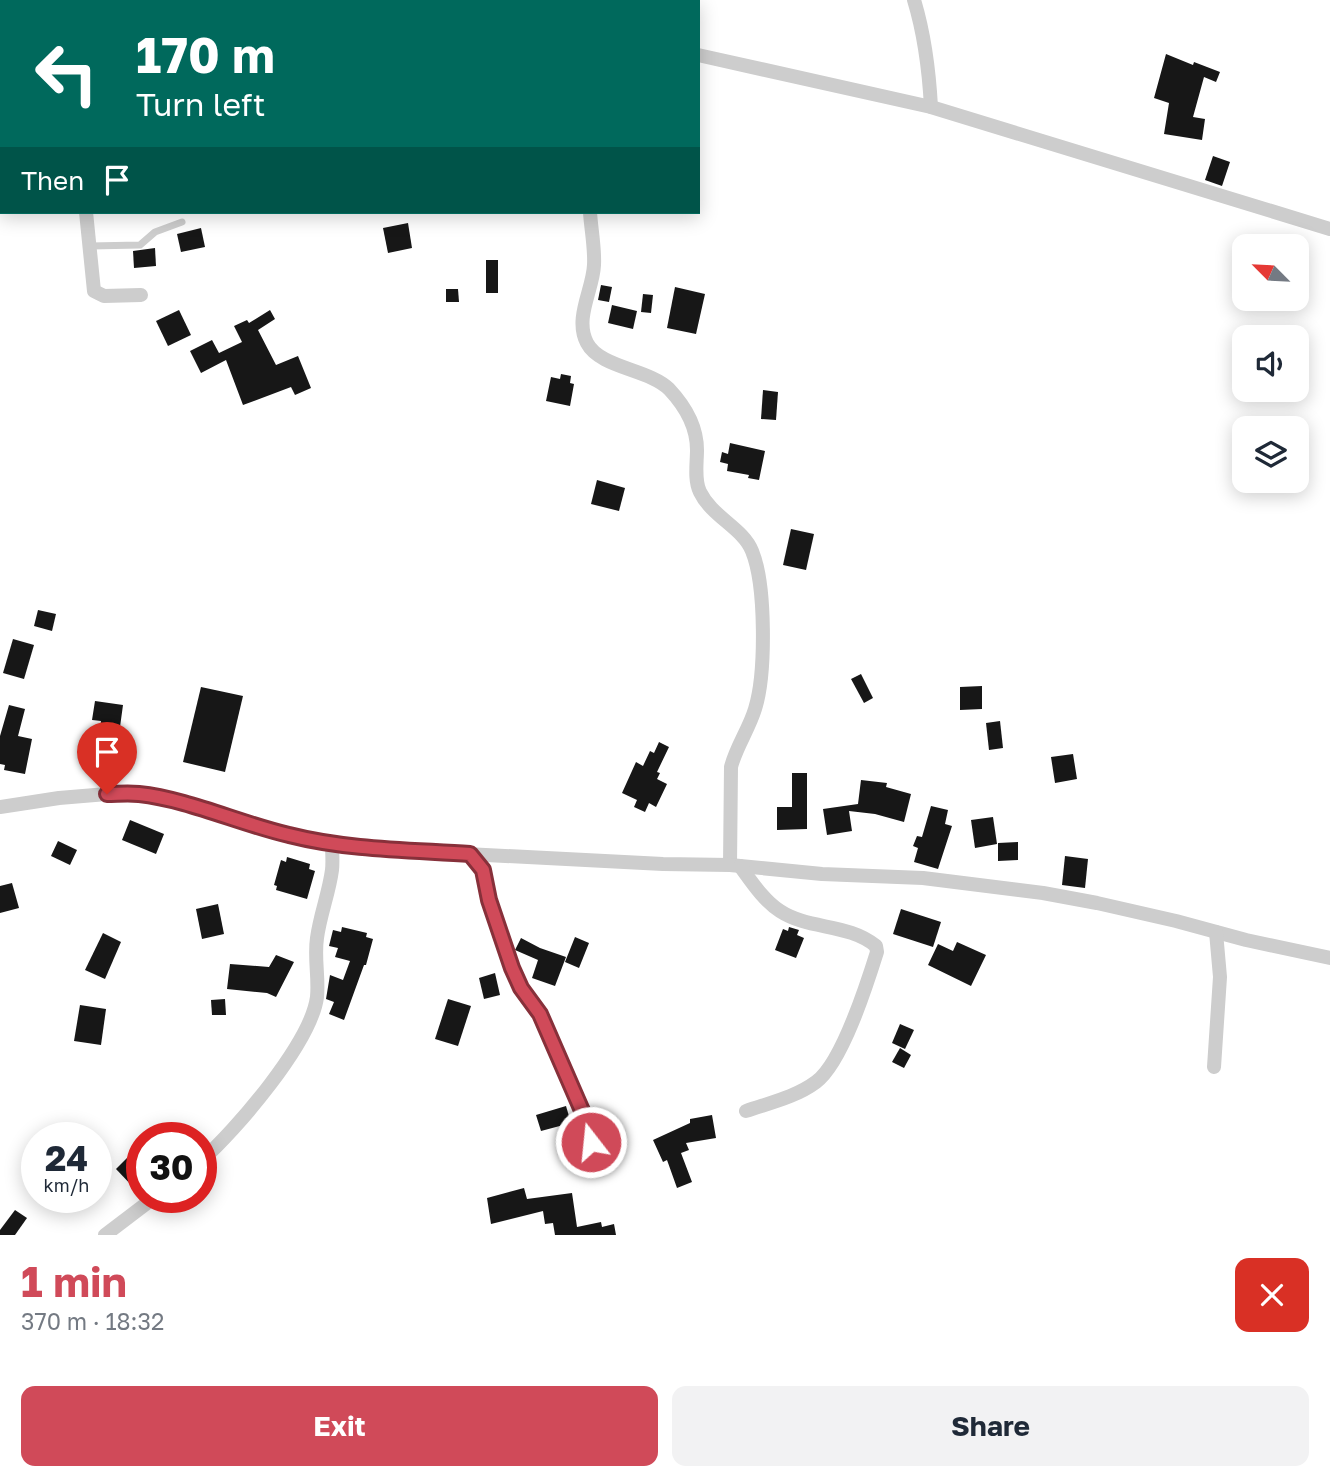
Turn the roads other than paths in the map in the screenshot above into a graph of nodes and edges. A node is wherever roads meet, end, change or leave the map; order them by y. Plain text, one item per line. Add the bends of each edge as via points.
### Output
1 (914, 0) edge
2 (700, 55) edge
3 (931, 107) junction
4 (86, 214) edge
5 (590, 214) edge
6 (181, 222) dead end
7 (1330, 229) edge
8 (90, 246) junction
9 (141, 295) dead end
10 (0, 807) edge
11 (332, 844) junction
12 (470, 854) junction
13 (490, 854) junction
14 (735, 865) junction
15 (483, 870) junction
16 (1216, 932) junction
17 (1330, 958) edge
18 (1214, 1067) dead end
19 (746, 1111) dead end
20 (217, 1147) edge
21 (587, 1158) dead end
22 (134, 1213) edge
23 (105, 1235) edge

1 - 3 street via 929,66
2 - 3 street
3 - 7 street
4 - 8 street
5 - 14 street via 594,265 584,308 587,344 619,365 658,381 676,398 697,437 698,489 707,505 752,551 763,627 762,676 755,709 731,767
6 - 8 lane via 155,232 140,245
8 - 9 street via 97,295
10 - 11 street via 140,794
11 - 12 street
11 - 20 street via 332,870 317,938 317,999 302,1035 250,1110
12 - 13 street
12 - 15 street
13 - 14 street
13 - 15 street
14 - 16 street via 923,878 1043,893
14 - 19 street via 778,910 853,932 877,951 835,1061 826,1072 795,1093
15 - 21 street via 512,968 540,1014 590,1129
16 - 17 street
16 - 18 street via 1220,977
22 - 23 street

